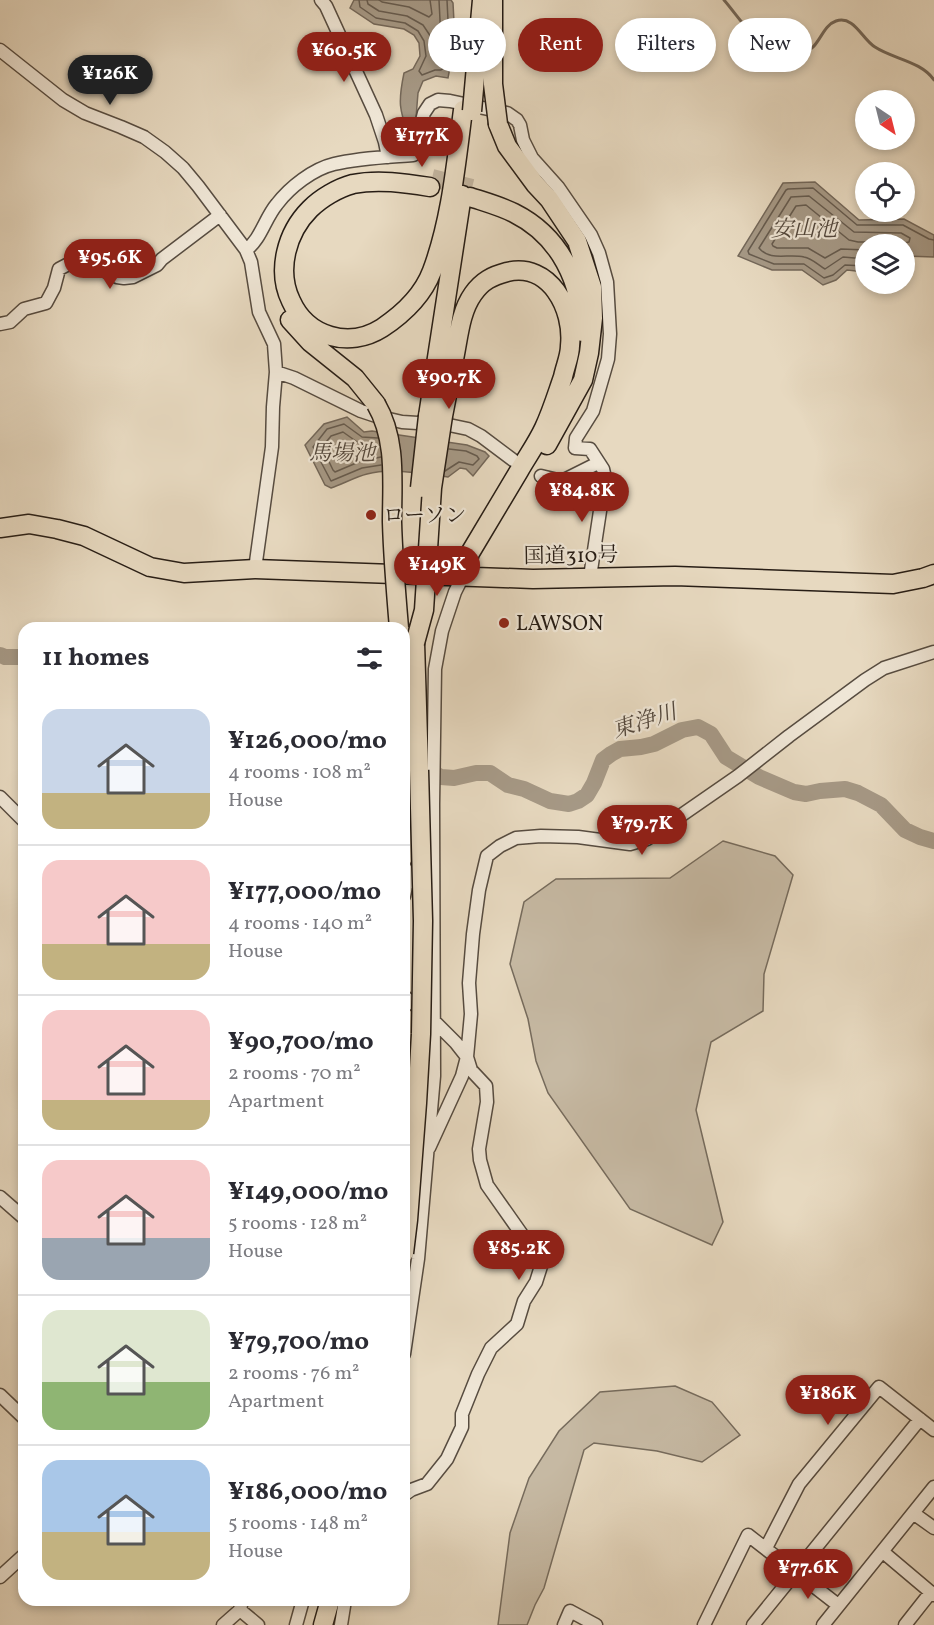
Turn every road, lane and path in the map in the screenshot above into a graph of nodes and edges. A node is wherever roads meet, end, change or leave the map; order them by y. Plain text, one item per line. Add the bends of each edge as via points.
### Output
1 (321, 0) edge
2 (482, 0) edge
3 (493, 0) edge
4 (0, 50) edge
5 (468, 111) junction
6 (388, 158) junction
7 (220, 215) junction
8 (246, 250) junction
9 (593, 318) junction
10 (0, 324) edge
11 (276, 372) junction
12 (435, 416) junction
13 (543, 430) junction
14 (513, 460) dead end
15 (598, 463) junction
16 (541, 476) dead end
17 (0, 528) edge
18 (255, 569) junction
19 (934, 574) edge
20 (464, 576) junction
21 (590, 577) junction
22 (399, 622) edge
23 (934, 652) edge
24 (410, 726) edge
25 (419, 770) junction
26 (0, 797) edge
27 (18, 816) edge
28 (433, 844) junction
29 (410, 880) edge
30 (410, 1001) edge
31 (434, 1021) junction
32 (466, 1057) junction
33 (410, 1145) edge
34 (429, 1148) junction
35 (410, 1191) edge
36 (0, 1197) edge
37 (18, 1213) edge
38 (410, 1246) edge
39 (0, 1395) edge
40 (18, 1413) edge
41 (920, 1419) junction
42 (934, 1430) edge
43 (934, 1487) edge
44 (410, 1491) edge
45 (913, 1513) junction
46 (934, 1528) edge
47 (766, 1548) junction
48 (883, 1552) junction
49 (18, 1560) edge
50 (796, 1572) junction
51 (0, 1577) edge
52 (932, 1593) edge
53 (838, 1605) junction
54 (240, 1606) edge
55 (242, 1606) edge
56 (301, 1606) edge
57 (328, 1606) edge
58 (344, 1606) edge
59 (223, 1625) edge
60 (258, 1625) edge
61 (296, 1625) edge
62 (323, 1625) edge
63 (341, 1625) edge
64 (564, 1625) edge
65 (596, 1625) edge
66 (704, 1625) edge
67 (753, 1625) edge
68 (823, 1625) edge
69 (905, 1625) edge

1 - 6 street via 376,115
2 - 5 highway, bridge
3 - 9 highway, bridge via 493,84 498,124 507,146 577,241 592,287
4 - 7 street via 63,100 144,137 165,152 183,168
5 - 12 highway
5 - 22 highway, bridge via 432,270 420,293 399,316 372,334 355,339 326,335 309,325 291,301 285,283 288,244 294,229 317,202 353,184 431,183 377,174 332,185 298,210 285,229 275,266 281,303 288,317 310,342 365,388 388,432
6 - 8 street via 334,164 310,174 278,202 253,245
6 - 15 street via 413,155 424,113 438,100 503,112 520,124 526,148 591,235 604,268 608,359 593,411 576,438 575,448 590,449
7 - 8 street
7 - 10 street via 157,265 133,276 117,277 76,260 59,269 46,303 24,309 10,322
8 - 11 street via 260,312 274,344
9 - 13 highway via 582,282 556,236 517,206 495,196 471,193 535,227 569,268 578,291 582,346 573,378
9 - 20 highway via 583,380 481,558
11 - 14 street via 376,416 468,429
11 - 18 street via 272,447
12 - 13 highway via 466,304 484,280 521,271 532,273 554,288 569,322 570,345 556,399
12 - 25 highway, bridge via 424,610 415,643
13 - 20 highway via 470,553
15 - 16 street via 562,481
15 - 21 street via 605,478
17 - 18 highway, 国道310号 via 29,524 57,529 84,536 150,567 184,573
18 - 20 highway, 国道310号
19 - 21 highway, 国道310号 via 893,584
20 - 21 highway, 国道310号
20 - 28 street via 442,632 435,669
23 - 32 street via 884,668 865,680 738,777 647,839 630,844 578,837 516,838 487,856 473,934
24 - 25 highway
25 - 35 highway, bridge via 421,1034
26 - 27 street
28 - 29 street
28 - 31 street
30 - 31 street
31 - 32 street
31 - 34 street
32 - 34 street via 462,1076
32 - 44 street via 471,1070 486,1086 479,1149 487,1185 542,1263 517,1324 491,1348 478,1374 462,1414 462,1427 447,1459 428,1485
33 - 34 street
34 - 38 street
36 - 37 street
39 - 40 street
41 - 42 street
41 - 47 street via 879,1387 799,1484
41 - 50 street
43 - 45 street
45 - 46 street
45 - 48 street
47 - 50 street
47 - 66 street via 748,1535
48 - 52 street
48 - 53 street
49 - 51 street
50 - 53 street
50 - 67 street
52 - 69 street
53 - 68 street
54 - 59 street
55 - 60 street
56 - 61 street
57 - 62 highway
58 - 63 street
64 - 65 street via 570,1611

